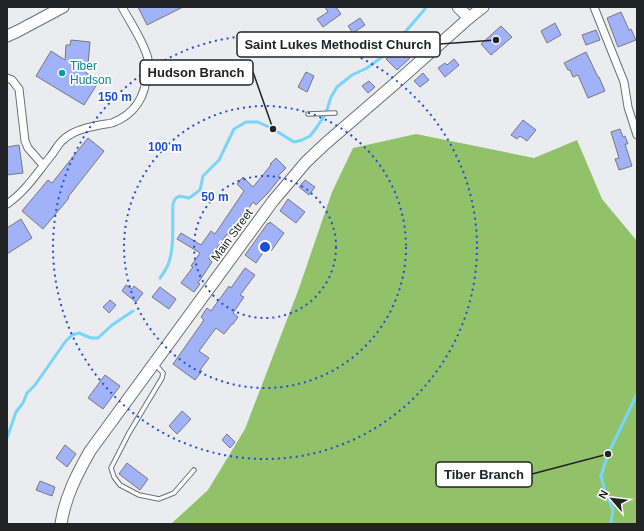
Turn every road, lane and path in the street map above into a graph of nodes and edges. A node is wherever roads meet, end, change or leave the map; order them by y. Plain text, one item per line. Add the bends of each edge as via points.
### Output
1 (63, 7) edge
2 (122, 7) edge
3 (458, 7) edge
4 (482, 7) edge
5 (594, 7) edge
6 (468, 18) junction
7 (7, 36) edge
8 (7, 78) edge
9 (335, 113) dead end
10 (308, 114) dead end
11 (637, 135) edge
12 (43, 165) junction
13 (7, 204) edge
14 (154, 363) junction
15 (194, 470) dead end
16 (60, 524) edge

1 - 7 main road
2 - 12 street via 148,60 147,82 141,100 123,118 76,132 64,139
3 - 6 main road
4 - 6 main road, Main Street
5 - 11 street via 624,82 628,107
6 - 14 main road, Main Street via 306,162 273,201
8 - 12 street via 19,89 25,141
9 - 10 lane
12 - 13 street via 19,195
14 - 15 lane via 163,372 162,378 111,468 114,477 120,484 139,495 159,499 174,493
14 - 16 main road, Main Street via 86,457 68,495

